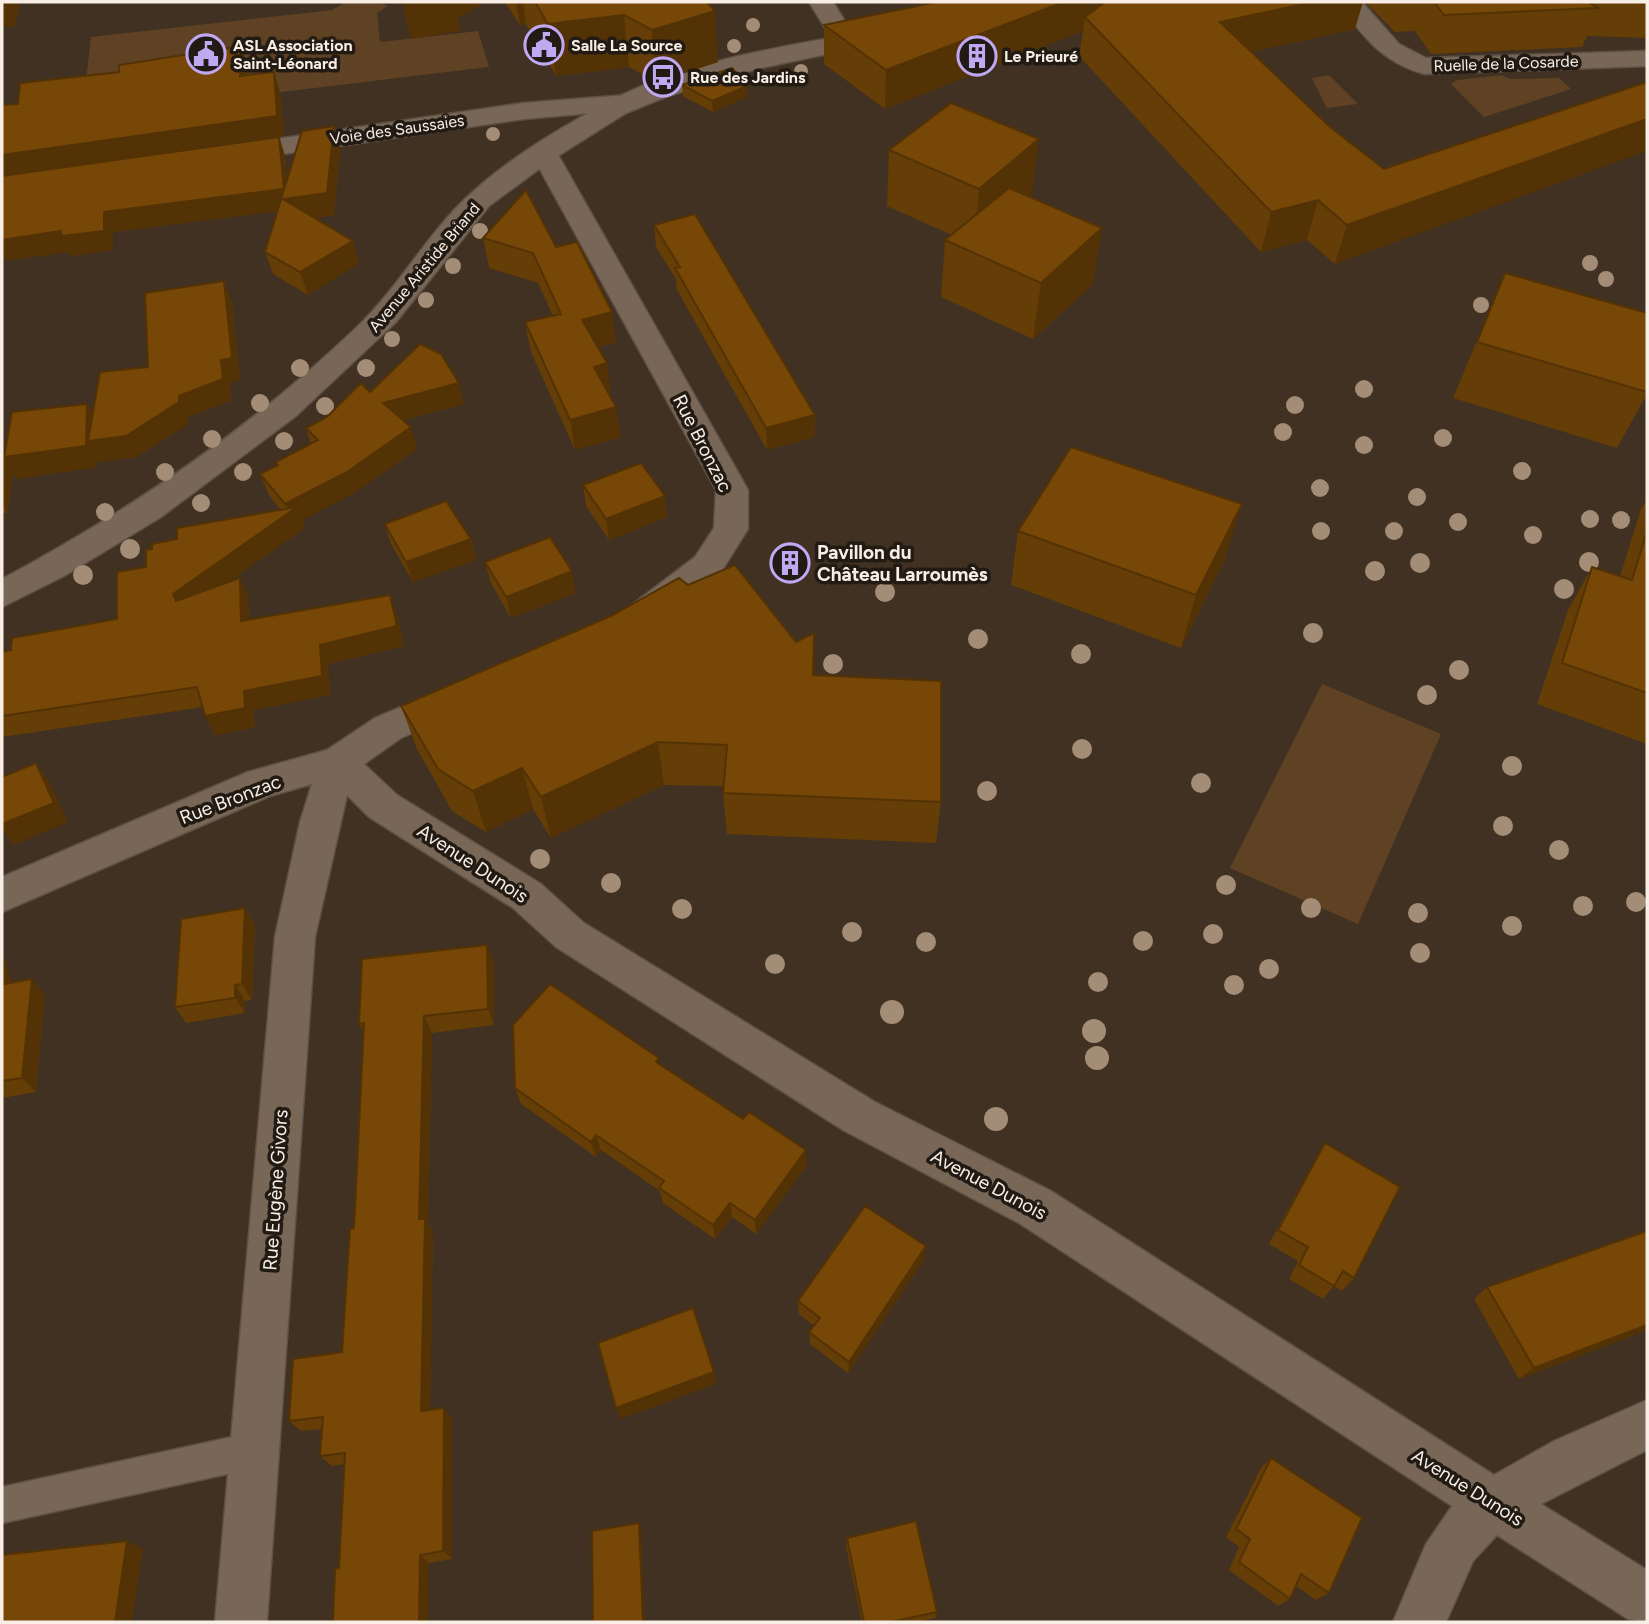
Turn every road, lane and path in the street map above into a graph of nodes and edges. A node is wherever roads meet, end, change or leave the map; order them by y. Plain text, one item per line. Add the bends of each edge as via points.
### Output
1 (821, 2) edge
2 (1350, 2) edge
3 (894, 33) edge
4 (846, 42) junction
5 (1647, 59) edge
6 (627, 103) junction
7 (544, 153) junction
8 (205, 157) edge
9 (2, 594) edge
10 (612, 628) edge
11 (475, 689) edge
12 (338, 762) junction
13 (2, 895) edge
14 (1647, 1425) edge
15 (255, 1450) junction
16 (2, 1505) edge
17 (1496, 1505) junction
18 (1647, 1600) edge
19 (241, 1622) edge
20 (1419, 1622) edge

1 - 4 street
2 - 5 street, Ruelle de la Cosarde via 1390,52 1403,61 1425,66
3 - 4 street, Avenue Aristide Briand
4 - 6 street, Avenue Aristide Briand via 745,64
6 - 7 street, Avenue Aristide Briand
6 - 8 street, Voie des Saussaies via 524,111
7 - 9 street, Avenue Aristide Briand via 476,205 372,330 292,406 181,490
7 - 10 street, Rue Bronzac via 732,490 731,529 707,566 654,609
11 - 12 street, Rue Bronzac via 388,728
12 - 13 street, Rue Bronzac via 261,783
12 - 15 street, Rue Eugène Givors via 319,822 295,937
12 - 17 street, Avenue Dunois via 383,806 527,896 570,935 859,1116 1035,1207
14 - 17 street via 1595,1446
15 - 16 lane
15 - 19 street, Rue Eugène Givors
17 - 18 street, Avenue Dunois
17 - 20 street via 1455,1542

